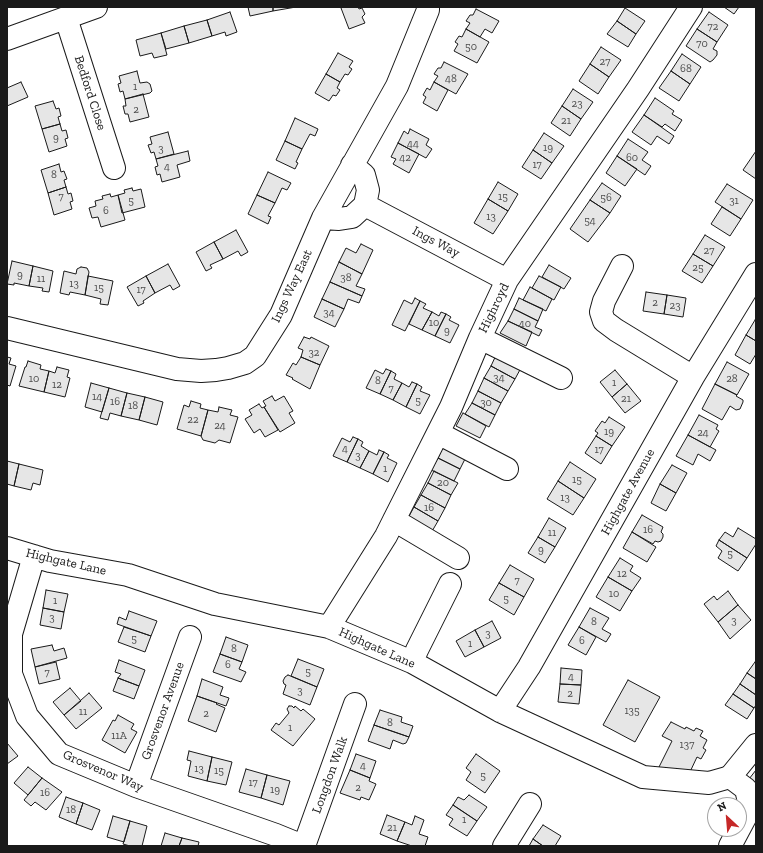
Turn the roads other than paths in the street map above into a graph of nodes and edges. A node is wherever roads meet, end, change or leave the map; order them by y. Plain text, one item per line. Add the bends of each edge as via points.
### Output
1 (96, 7) edge
2 (428, 7) edge
3 (691, 7) edge
4 (66, 18) junction
5 (7, 39) edge
6 (352, 165) junction
7 (114, 168) dead end
8 (365, 205) junction
9 (323, 218) junction
10 (622, 266) dead end
11 (756, 274) edge
12 (507, 280) junction
13 (7, 328) edge
14 (480, 338) junction
15 (693, 377) junction
16 (561, 378) dead end
17 (438, 433) junction
18 (507, 469) dead end
19 (394, 520) junction
20 (7, 548) edge
21 (34, 556) junction
22 (458, 558) dead end
23 (450, 584) dead end
24 (329, 627) junction
25 (190, 637) dead end
26 (412, 662) junction
27 (355, 704) dead end
28 (500, 711) junction
29 (756, 745) edge
30 (730, 777) junction
31 (136, 786) junction
32 (530, 804) dead end
33 (751, 820) edge
34 (304, 846) edge
35 (504, 846) edge
36 (730, 846) edge

1 - 4 street
2 - 6 street, Ings Way East via 397,86
3 - 12 street, Highroyd
4 - 5 street
4 - 7 street, Bedford Close
6 - 8 street via 364,175 368,190
6 - 9 street, Ings Way East
8 - 9 street via 352,217
8 - 12 street, Ings Way
9 - 13 street, Ings Way East via 281,316 255,356 245,363 216,370 177,369
10 - 15 street via 604,301 601,312 604,321
11 - 15 street, Highgate Avenue
12 - 14 street, Highroyd
14 - 16 street
14 - 17 street, Highroyd
15 - 28 street, Highgate Avenue via 529,667
17 - 18 street
17 - 19 street, Highroyd
19 - 22 street
19 - 24 street, Highroyd
20 - 21 street, Highgate Lane
21 - 24 street, Highgate Lane via 128,575 216,604
21 - 31 street, Grosvenor Way via 12,634 11,674 27,716 59,754
23 - 26 street
24 - 26 street, Highgate Lane
25 - 31 street, Grosvenor Avenue
26 - 28 street, Highgate Lane
27 - 34 street, Longdon Walk
28 - 30 street, Highgate Lane via 643,777 708,783
29 - 30 street
30 - 33 street via 746,789
31 - 34 street, Grosvenor Way
32 - 35 street
33 - 36 street

